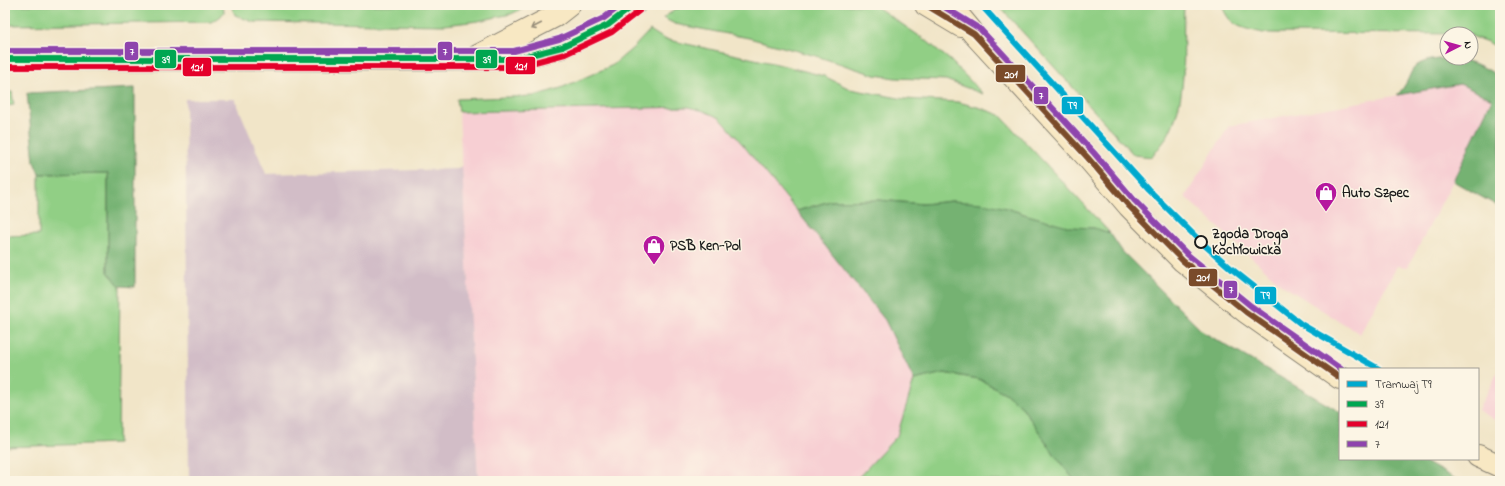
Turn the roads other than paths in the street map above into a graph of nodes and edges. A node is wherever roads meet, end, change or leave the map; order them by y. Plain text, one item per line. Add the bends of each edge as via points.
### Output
1 (569, 5) edge
2 (634, 5) edge
3 (926, 5) edge
4 (950, 5) edge
5 (974, 34) junction
6 (5, 59) edge
7 (472, 59) junction
8 (1339, 377) edge
9 (1479, 456) edge
10 (1500, 466) edge

1 -> 7 street via 555,16
2 - 7 street via 608,24 562,47 515,59
3 - 5 street
4 - 5 street
5 - 8 street via 1129,206 1183,261 1246,312
6 - 7 street
9 - 10 street

